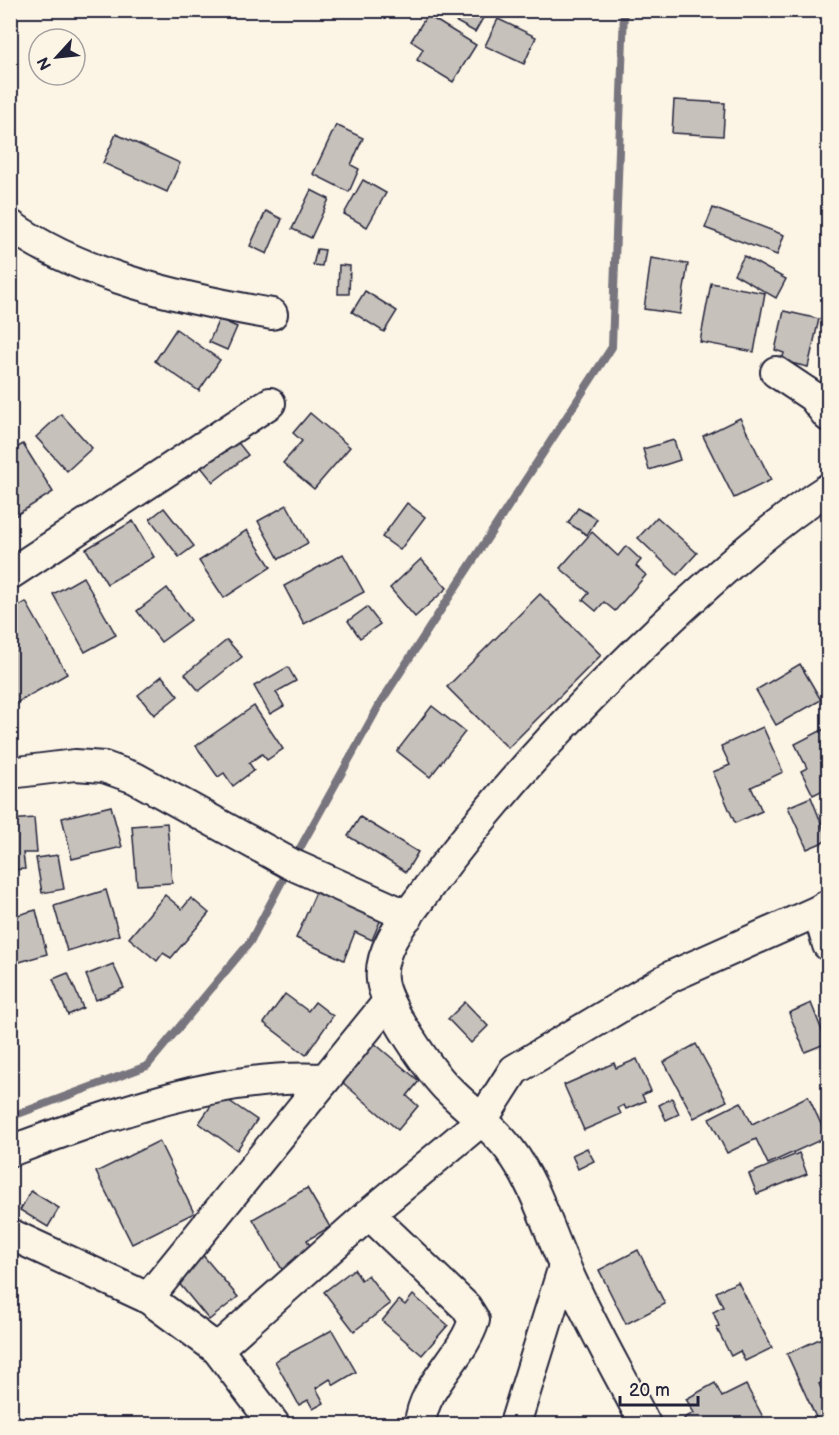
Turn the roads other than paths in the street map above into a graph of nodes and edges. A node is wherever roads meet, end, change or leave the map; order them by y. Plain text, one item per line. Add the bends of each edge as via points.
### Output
1 (10, 225) edge
2 (272, 314) dead end
3 (776, 372) dead end
4 (270, 403) dead end
5 (828, 416) edge
6 (828, 489) edge
7 (10, 574) edge
8 (10, 773) edge
9 (823, 908) edge
10 (408, 916) junction
11 (828, 945) edge
12 (387, 1002) junction
13 (323, 1079) junction
14 (482, 1120) junction
15 (10, 1151) edge
16 (369, 1214) junction
17 (10, 1234) edge
18 (564, 1266) junction
19 (148, 1298) junction
20 (217, 1349) junction
21 (274, 1425) edge
22 (420, 1425) edge
23 (515, 1425) edge
24 (645, 1425) edge

1 - 2 street via 82,263 131,281 196,300
3 - 5 street via 812,396
4 - 7 street
6 - 10 street via 797,508 711,581 572,716 510,783
8 - 10 street via 75,765 104,767 135,778 291,864
9 - 11 street
9 - 14 street via 672,976 514,1070
10 - 12 street via 387,950 381,977
12 - 13 street
12 - 14 street via 448,1089
13 - 15 street via 286,1077 239,1083 149,1105
13 - 19 street
14 - 16 street
14 - 18 street via 510,1150 525,1176
16 - 20 street
16 - 22 street via 466,1307 474,1320 471,1331 443,1371 421,1414
17 - 19 street
18 - 23 street
18 - 24 street
19 - 20 street
20 - 21 street

